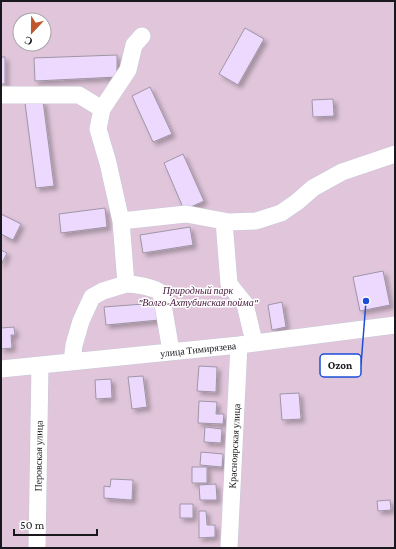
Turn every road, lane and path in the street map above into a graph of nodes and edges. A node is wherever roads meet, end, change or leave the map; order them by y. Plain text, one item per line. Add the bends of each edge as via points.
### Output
1 (142, 36) dead end
2 (1, 95) edge
3 (102, 109) junction
4 (395, 154) edge
5 (224, 221) junction
6 (121, 222) junction
7 (126, 284) junction
8 (395, 325) edge
9 (246, 343) junction
10 (171, 351) junction
11 (72, 361) junction
12 (40, 365) junction
13 (1, 369) edge
14 (37, 548) edge
15 (229, 548) edge

1 - 3 street via 134,45 128,70
2 - 3 street via 78,95
3 - 6 street via 98,128
4 - 5 street via 342,172 313,188 281,213 256,221
5 - 6 street via 186,214
5 - 9 street, Красноярская улица via 230,284 245,304
6 - 7 street
7 - 10 street via 158,290 161,293
7 - 11 street via 92,297 79,327
8 - 9 street, улица Тимирязева
9 - 10 street, улица Тимирязева
9 - 15 street, Красноярская улица
10 - 11 street, улица Тимирязева
11 - 12 street, улица Тимирязева
12 - 13 street, улица Тимирязева
12 - 14 street, Перовская улица

